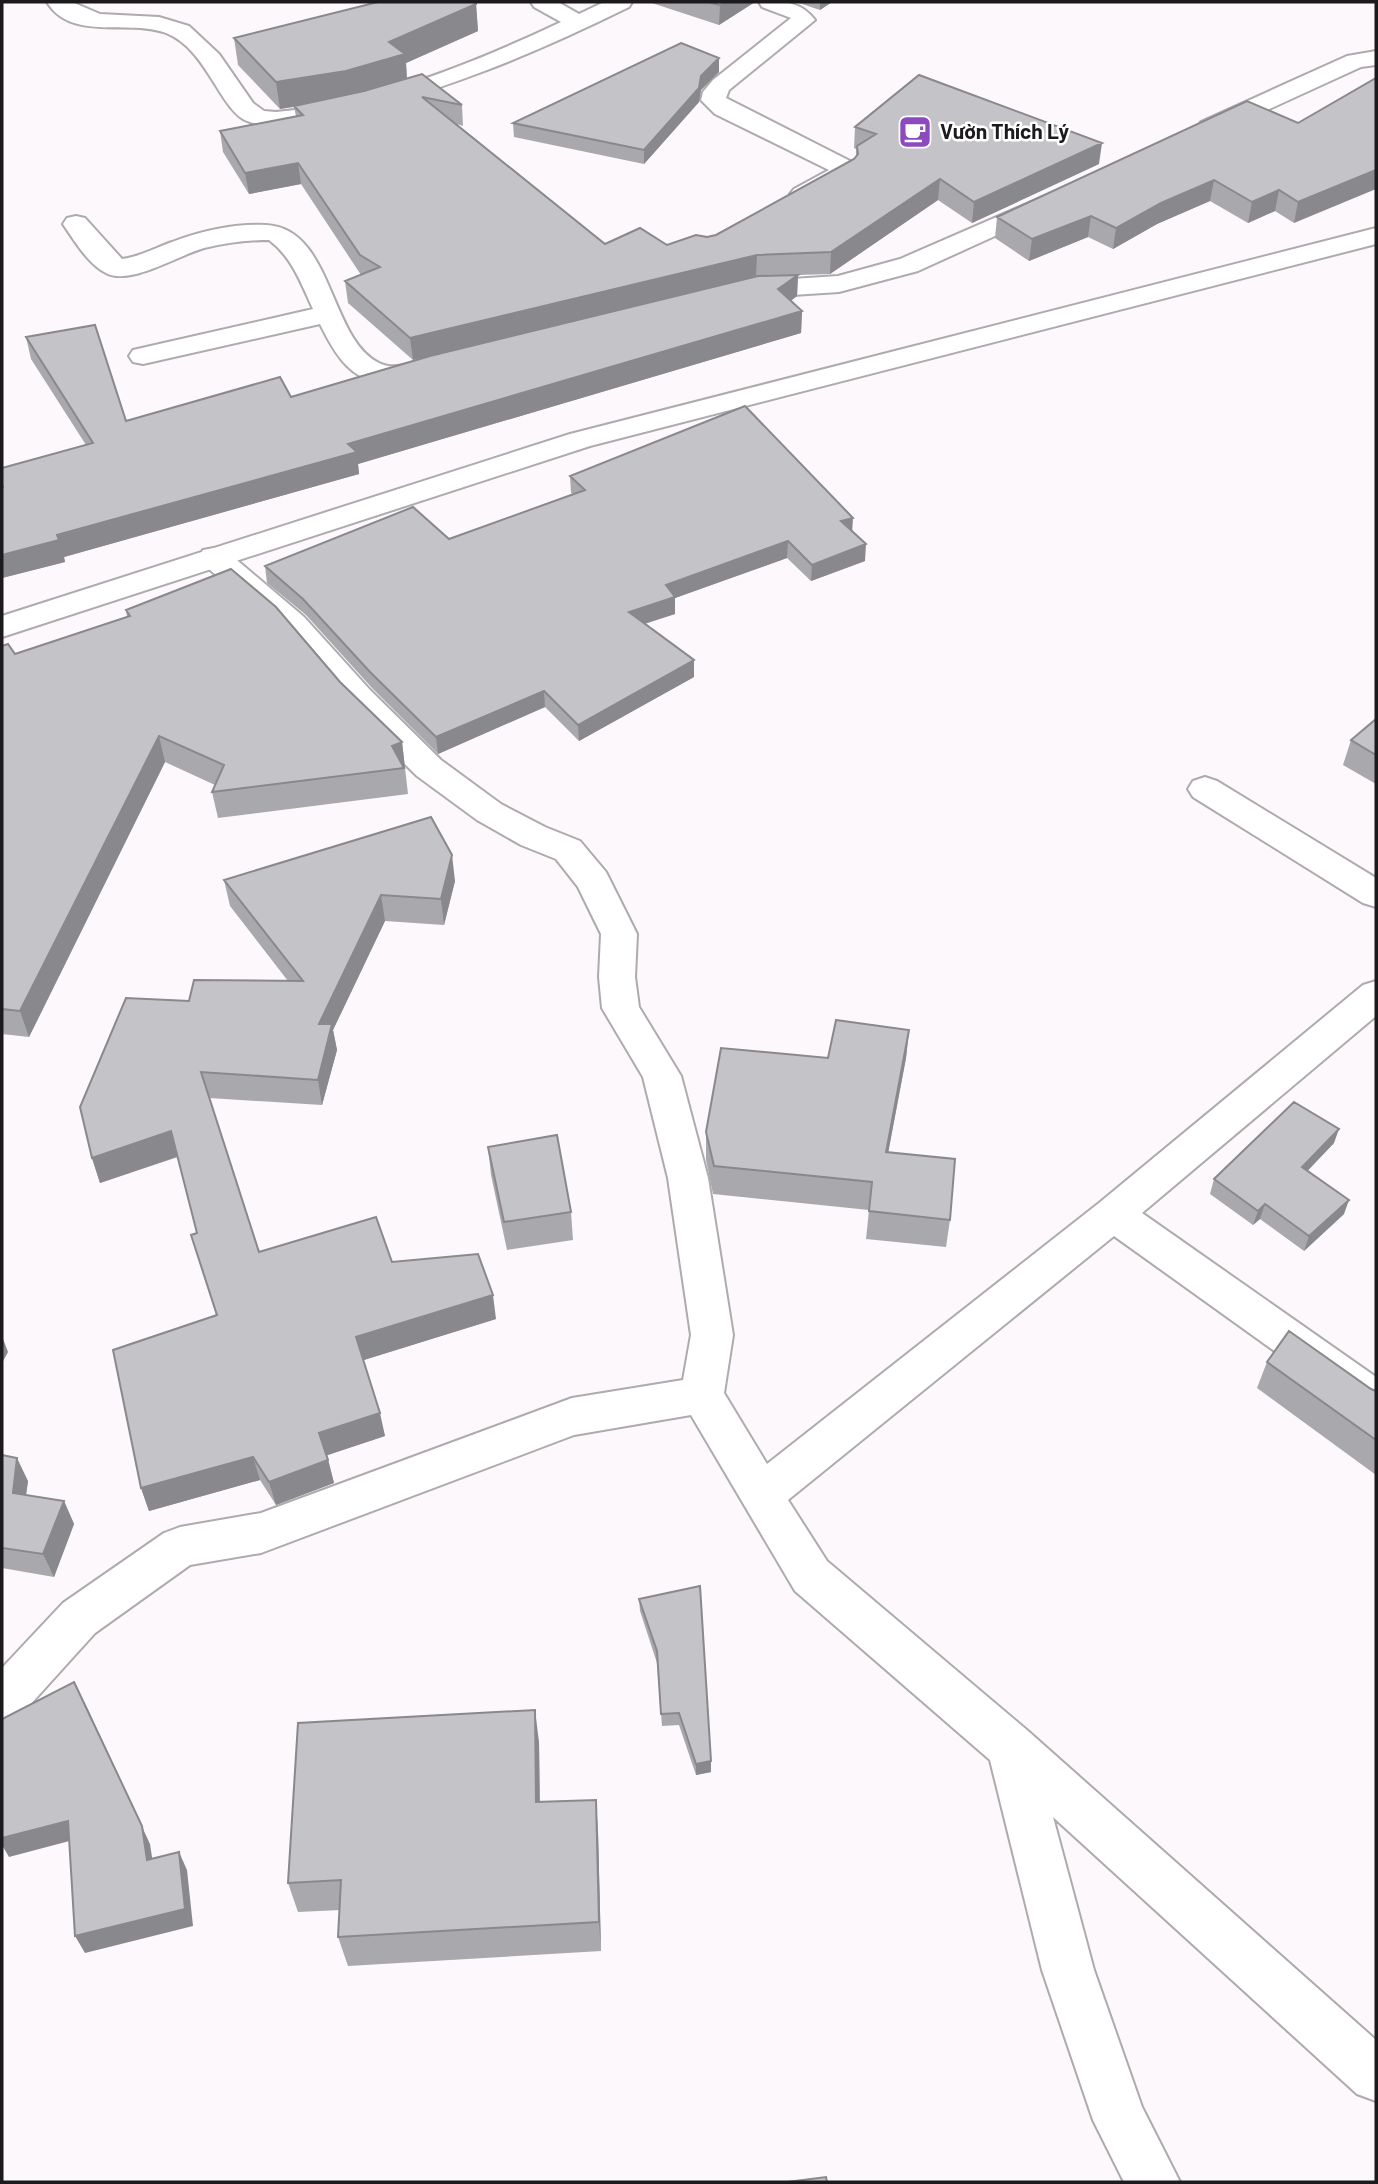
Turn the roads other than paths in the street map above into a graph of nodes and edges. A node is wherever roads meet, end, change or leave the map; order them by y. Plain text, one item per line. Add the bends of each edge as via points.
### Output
1 (58, 2) edge
2 (542, 2) edge
3 (621, 2) edge
4 (770, 2) edge
5 (579, 23) junction
6 (1376, 58) edge
7 (1191, 135) edge
8 (1068, 193) edge
9 (785, 204) edge
10 (76, 224) dead end
11 (1376, 236) edge
12 (719, 297) edge
13 (326, 314) junction
14 (143, 356) dead end
15 (447, 363) edge
16 (215, 557) junction
17 (2, 627) edge
18 (1205, 789) dead end
19 (1376, 894) edge
20 (1376, 995) edge
21 (1113, 1214) junction
22 (702, 1395) junction
23 (1376, 1400) edge
24 (761, 1494) junction
25 (2, 1701) edge
26 (1012, 1747) junction
27 (1376, 2074) edge
28 (1153, 2182) edge

1 - 5 street via 90,21 155,24 186,34 220,71 247,112 272,120 341,108 439,82
2 - 5 street
3 - 5 street
4 - 9 street via 798,12 803,20 722,85 713,100 841,166 842,173
6 - 7 street via 1355,61
8 - 12 street via 909,265 839,284 757,287
10 - 13 street via 116,268 150,261 189,244 257,232 276,234 288,241 309,271
11 - 16 street via 580,440
13 - 14 street
13 - 15 street via 361,366 383,376
16 - 17 street
16 - 22 street via 293,624 358,698 429,768 489,812 568,850 593,880 619,934 621,1008 662,1076 688,1178 712,1335
18 - 19 street
20 - 21 street
21 - 23 street
21 - 24 street
22 - 24 street
22 - 25 street via 572,1417 261,1533 180,1547 79,1618
24 - 26 street via 811,1576
26 - 27 street
26 - 28 street via 1068,1970 1120,2120

